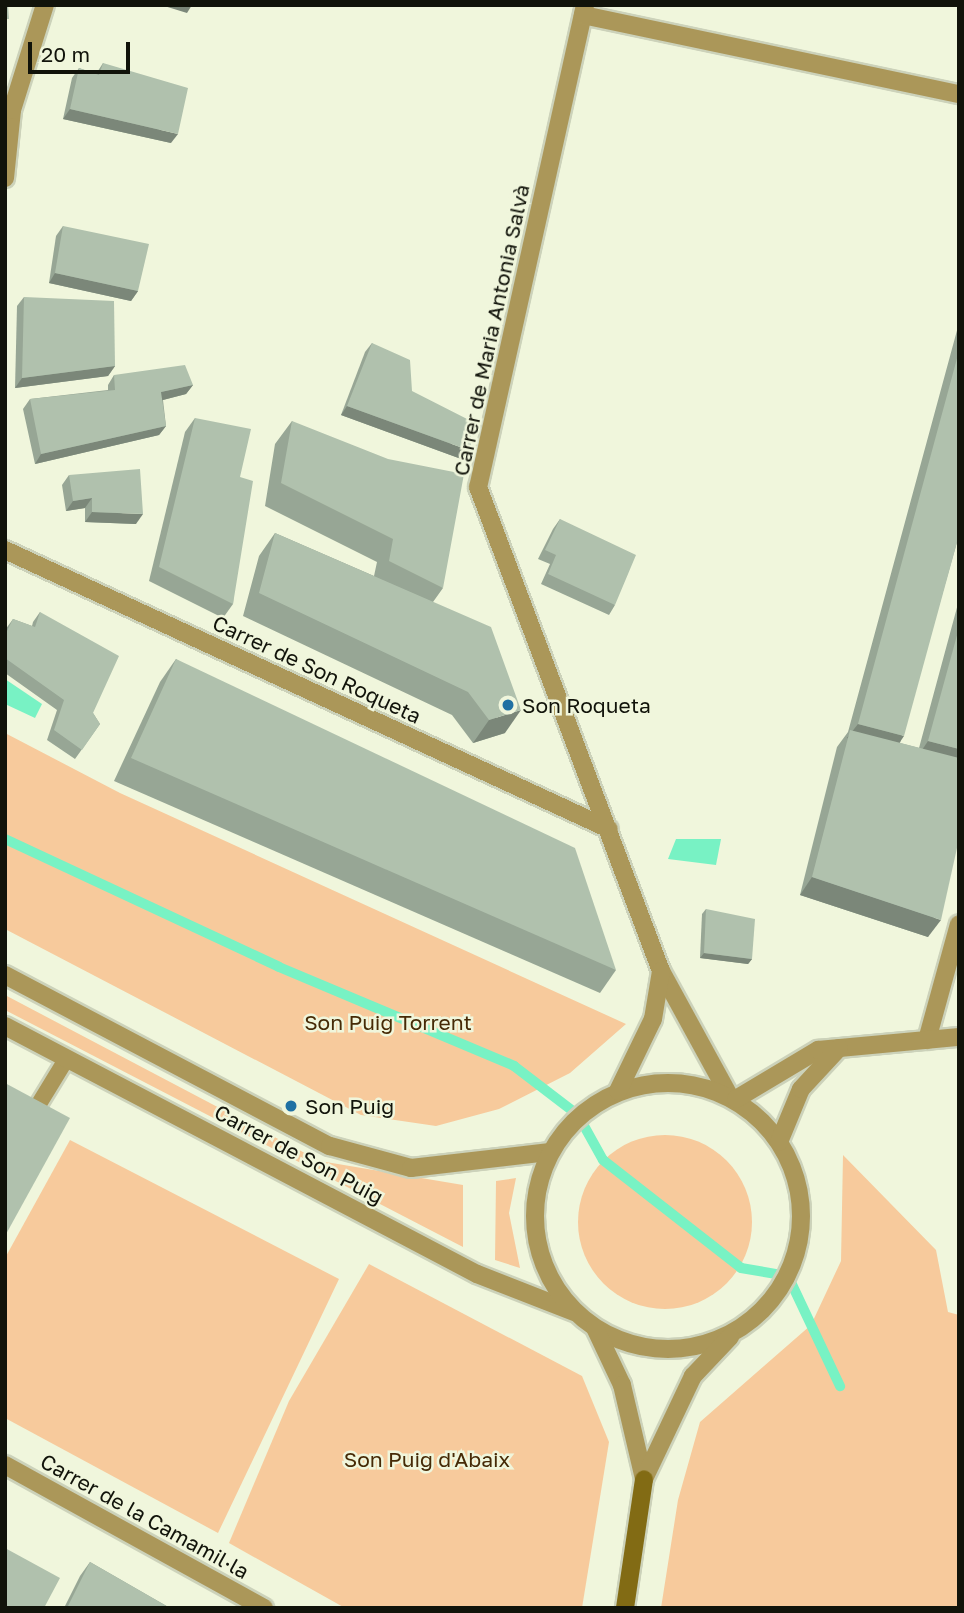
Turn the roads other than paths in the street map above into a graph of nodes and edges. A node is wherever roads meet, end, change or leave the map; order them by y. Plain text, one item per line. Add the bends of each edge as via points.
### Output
1 (45, 5) edge
2 (584, 10) edge
3 (959, 94) edge
4 (9, 111) edge
5 (5, 178) edge
6 (5, 550) edge
7 (609, 829) junction
8 (959, 924) edge
9 (661, 971) junction
10 (5, 975) edge
11 (5, 1026) edge
12 (959, 1037) edge
13 (927, 1040) junction
14 (839, 1048) junction
15 (67, 1058) junction
16 (618, 1091) junction
17 (733, 1098) junction
18 (34, 1112) edge
19 (779, 1142) junction
20 (550, 1152) junction
21 (576, 1313) junction
22 (595, 1328) junction
23 (733, 1333) junction
24 (5, 1465) edge
25 (644, 1479) junction
26 (264, 1608) edge
27 (625, 1608) edge

1 - 4 street
2 - 3 street
2 - 7 street, Carrer de Maria Antonia Salvà via 478,487
4 - 5 street
6 - 7 street, Carrer de Son Roqueta
7 - 9 street, Carrer de Maria Antonia Salvà
8 - 13 street
9 - 16 street, Carrer de Maria Antonia Salvà via 653,1019
9 - 17 street, Carrer de Maria Antonia Salvà
10 - 20 street, Carrer de Son Puig via 330,1146 411,1168
11 - 15 street, Carrer de Son Puig
12 - 13 street
13 - 14 street
14 - 17 street via 818,1050
14 - 19 street via 801,1089
15 - 18 lane
15 - 21 street, Carrer de Son Puig via 477,1274
16 - 17 street via 656,1082 694,1085
16 - 20 street via 579,1115
17 - 19 street
19 - 23 street via 802,1198 800,1238 788,1276 765,1309
20 - 21 street via 535,1194 535,1237 549,1278
21 - 22 street
22 - 23 street via 661,1350 696,1347
22 - 25 street via 622,1385
23 - 25 street via 692,1376
24 - 26 street, Carrer de la Camamil·la
25 - 27 street

